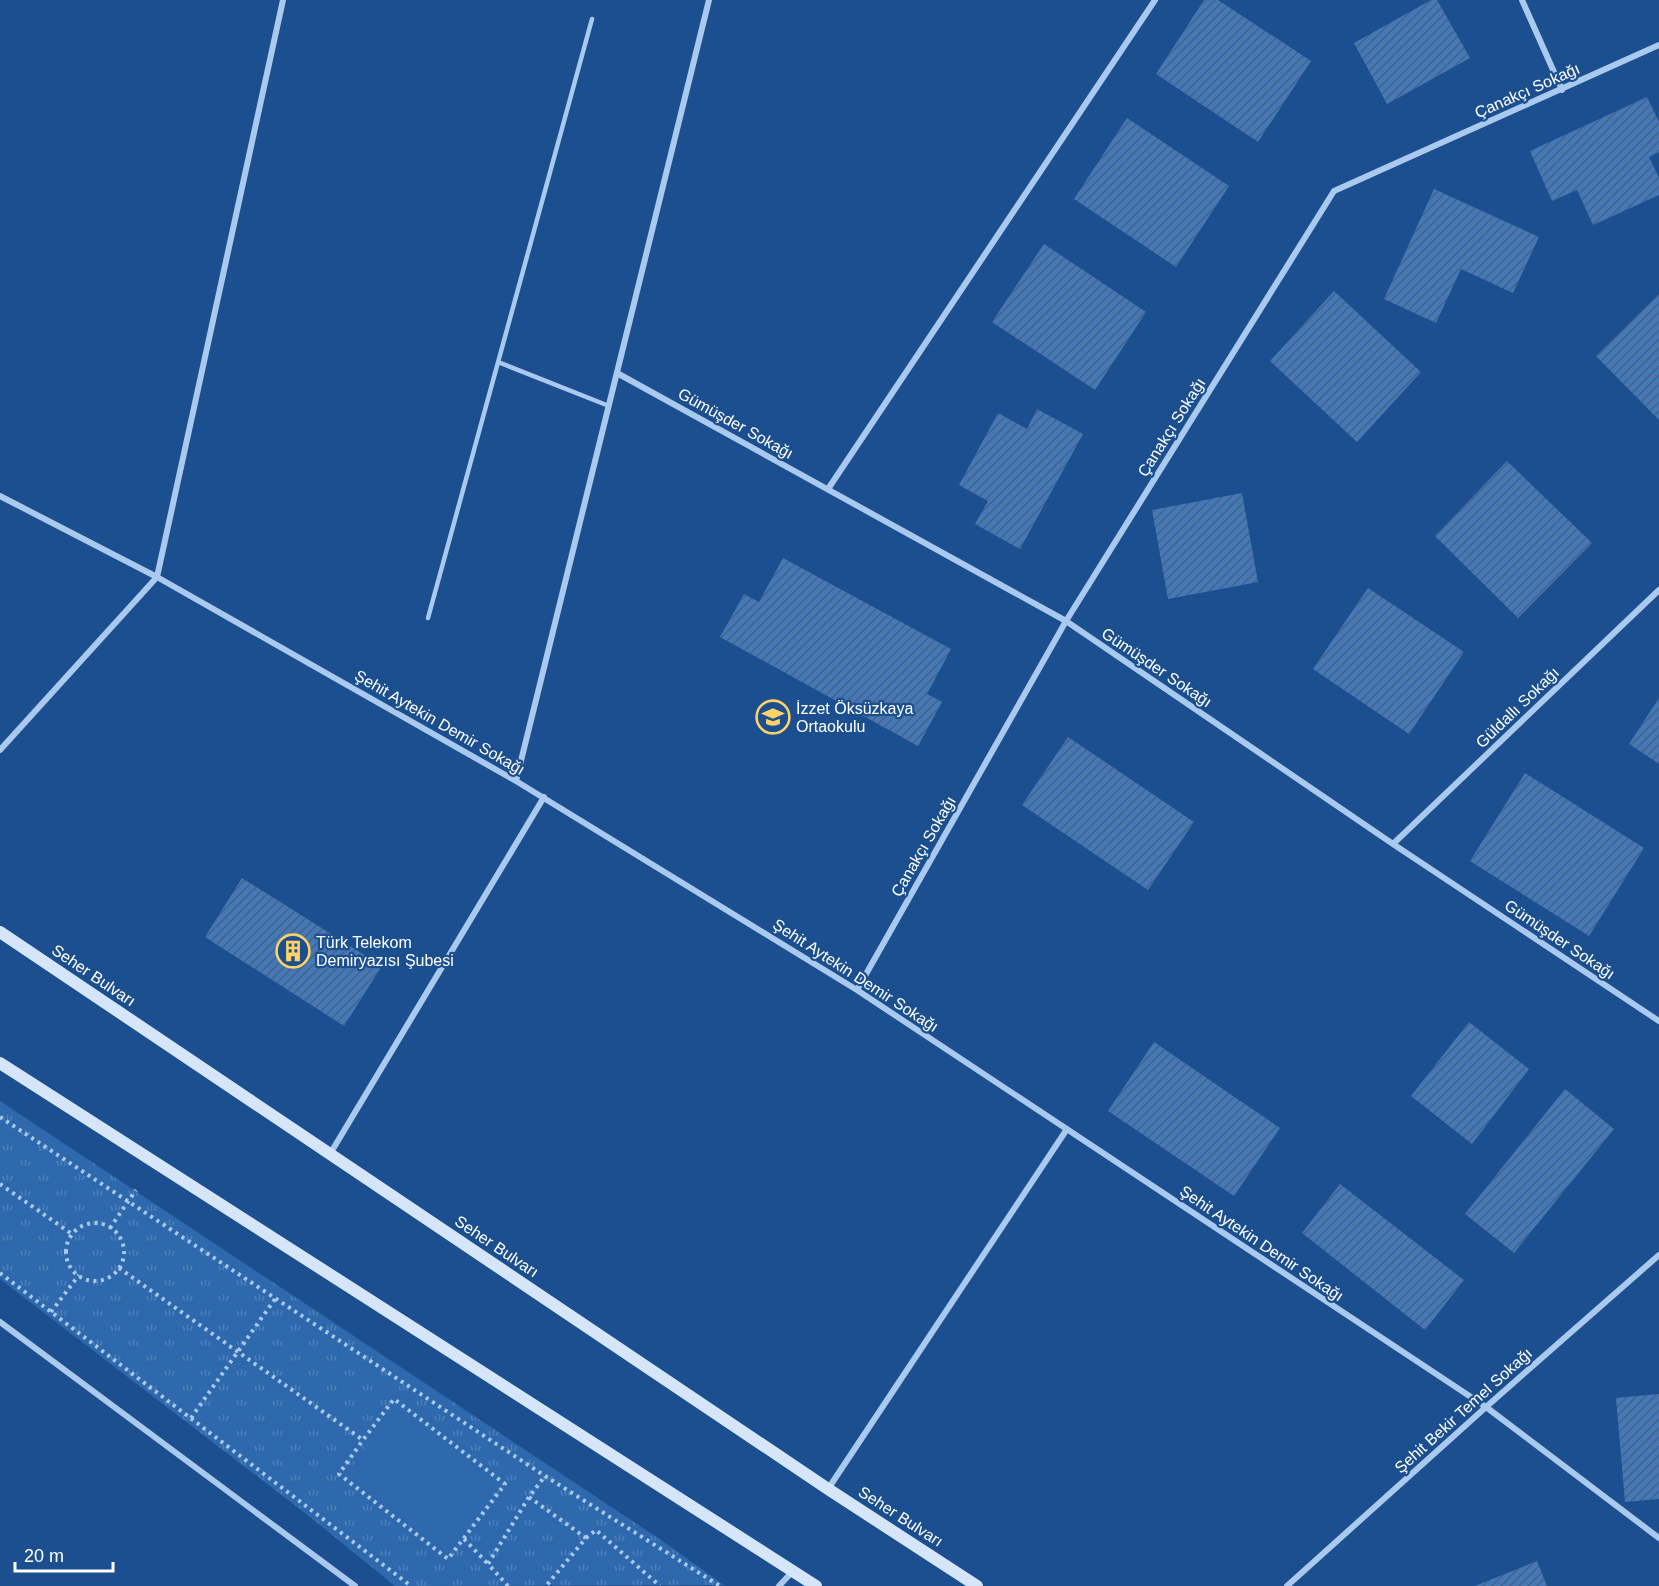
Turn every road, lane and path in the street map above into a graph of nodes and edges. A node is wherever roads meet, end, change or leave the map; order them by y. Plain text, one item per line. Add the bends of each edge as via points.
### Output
1 (283, 0) edge
2 (710, 0) edge
3 (1155, 0) edge
4 (1522, 0) edge
5 (592, 20) dead end
6 (1659, 45) edge
7 (1562, 90) junction
8 (498, 362) junction
9 (617, 373) junction
10 (609, 406) junction
11 (828, 489) junction
12 (0, 496) edge
13 (157, 577) junction
14 (1659, 590) edge
15 (428, 618) dead end
16 (1066, 621) junction
17 (0, 750) edge
18 (516, 781) junction
19 (544, 797) junction
20 (1394, 844) junction
21 (0, 932) edge
22 (857, 990) junction
23 (1659, 1021) edge
24 (0, 1063) edge
25 (0, 1117) edge
26 (1067, 1129) junction
27 (330, 1154) junction
28 (0, 1184) edge
29 (136, 1190) dead end
30 (130, 1202) junction
31 (110, 1228) junction
32 (72, 1234) junction
33 (1659, 1256) edge
34 (118, 1268) junction
35 (0, 1273) edge
36 (79, 1275) junction
37 (275, 1299) junction
38 (51, 1312) junction
39 (0, 1322) edge
40 (236, 1351) junction
41 (1486, 1407) junction
42 (190, 1418) junction
43 (363, 1440) junction
44 (545, 1476) junction
45 (828, 1489) junction
46 (529, 1497) junction
47 (586, 1538) junction
48 (1659, 1538) edge
49 (464, 1539) junction
50 (488, 1564) junction
51 (793, 1571) junction
52 (355, 1586) edge
53 (411, 1586) edge
54 (508, 1586) edge
55 (546, 1586) edge
56 (660, 1586) edge
57 (720, 1586) edge
58 (779, 1586) edge
59 (816, 1586) edge
60 (977, 1586) edge
61 (1287, 1586) edge

1 - 13 street
2 - 9 street
3 - 11 street
4 - 7 street
5 - 8 lane
6 - 7 street, Çanakçı Sokağı
7 - 16 street, Çanakçı Sokağı via 1334,191
8 - 10 lane
8 - 15 lane
9 - 10 street
9 - 11 street, Gümüşder Sokağı
10 - 18 street
11 - 16 street, Gümüşder Sokağı
12 - 13 street, Şehit Aytekin Demir Sokağı
13 - 17 street
13 - 18 street, Şehit Aytekin Demir Sokağı
14 - 20 street, Güldallı Sokağı
16 - 20 street, Gümüşder Sokağı
16 - 22 street, Çanakçı Sokağı
18 - 19 street, Şehit Aytekin Demir Sokağı
19 - 22 street, Şehit Aytekin Demir Sokağı
19 - 27 street
20 - 23 street, Gümüşder Sokağı
21 - 27 main road, Seher Bulvarı
22 - 26 street, Şehit Aytekin Demir Sokağı
24 - 51 main road
25 - 30 path
26 - 41 street, Şehit Aytekin Demir Sokağı
26 - 45 street
27 - 45 main road, Seher Bulvarı
28 - 32 path
29 - 30 path
30 - 31 path
30 - 37 path
31 - 32 path via 87,1224
31 - 34 path via 123,1245
32 - 36 path via 66,1254
33 - 41 street, Şehit Bekir Temel Sokağı
34 - 36 path via 100,1280
34 - 40 path
35 - 38 path
36 - 38 path
37 - 40 path
37 - 44 path
38 - 42 path
39 - 52 street
40 - 42 path
40 - 43 path
41 - 48 street, Şehit Aytekin Demir Sokağı
41 - 61 street, Şehit Bekir Temel Sokağı
42 - 53 path
43 - 49 path via 339,1474 448,1559
43 - 49 path via 394,1399 505,1484
44 - 46 path
44 - 57 path
45 - 60 main road, Seher Bulvarı
46 - 47 path
46 - 50 path
47 - 55 path
47 - 56 path via 596,1530
49 - 50 path
50 - 54 path
51 - 58 street
51 - 59 main road

